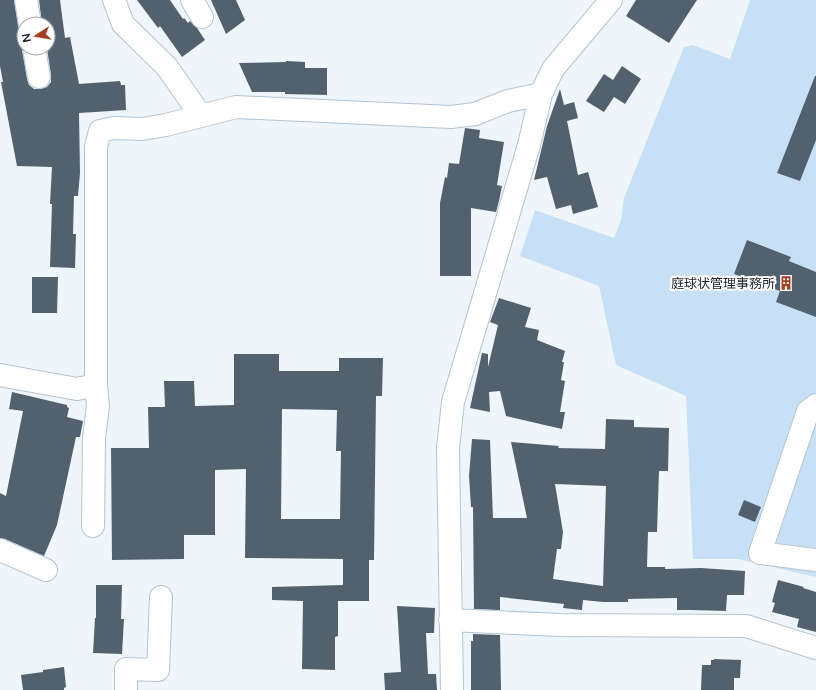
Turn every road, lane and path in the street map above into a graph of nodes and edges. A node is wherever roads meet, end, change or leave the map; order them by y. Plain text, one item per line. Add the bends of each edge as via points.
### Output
1 (26, 0) edge
2 (114, 0) edge
3 (611, 0) edge
4 (29, 16) edge
5 (35, 56) edge
6 (39, 77) dead end
7 (541, 94) junction
8 (202, 116) junction
9 (0, 375) edge
10 (96, 385) junction
11 (816, 406) edge
12 (93, 526) dead end
13 (0, 550) edge
14 (816, 560) edge
15 (46, 570) dead end
16 (161, 597) dead end
17 (450, 620) junction
18 (816, 648) edge
19 (126, 690) edge
20 (452, 690) edge

1 - 4 street
2 - 8 street via 123,24 167,67
3 - 7 street via 553,69
5 - 6 street
7 - 8 street via 508,101 475,114 451,117 236,107
7 - 17 street via 527,153 453,402 448,448
8 - 10 street via 142,129 114,128 100,131 96,147
9 - 10 street via 77,389
10 - 12 street via 98,406 94,438
11 - 14 street via 808,411 760,553
13 - 15 street
16 - 19 street via 158,670 126,669
17 - 18 street via 560,625 746,626
17 - 20 street

